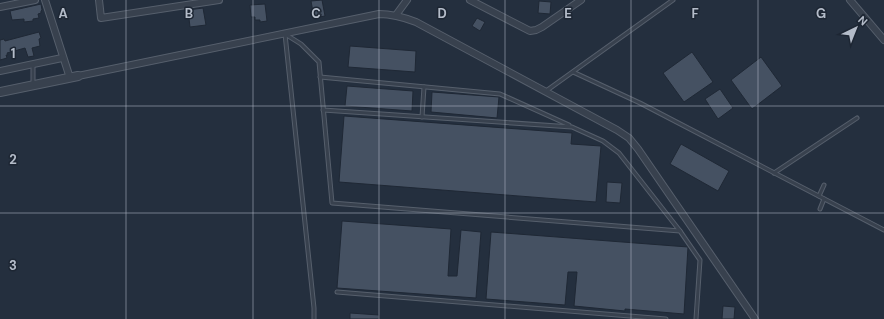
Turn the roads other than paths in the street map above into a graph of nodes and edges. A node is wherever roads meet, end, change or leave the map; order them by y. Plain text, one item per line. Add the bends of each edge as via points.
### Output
1 (35, 0) edge
2 (45, 0) edge
3 (99, 0) edge
4 (219, 0) edge
5 (407, 0) edge
6 (470, 0) edge
7 (581, 0) edge
8 (673, 0) edge
9 (850, 0) edge
10 (0, 7) edge
11 (396, 15) junction
12 (285, 34) junction
13 (884, 40) edge
14 (62, 58) junction
15 (33, 64) junction
16 (0, 71) edge
17 (573, 72) junction
18 (74, 77) junction
19 (320, 77) junction
20 (32, 86) junction
21 (424, 87) junction
22 (546, 91) junction
23 (0, 92) edge
24 (323, 110) junction
25 (422, 117) junction
26 (857, 118) dead end
27 (572, 127) junction
28 (774, 173) junction
29 (824, 185) dead end
30 (819, 196) junction
31 (824, 200) junction
32 (820, 209) dead end
33 (680, 230) junction
34 (884, 230) edge
35 (337, 292) dead end
36 (314, 319) edge
37 (666, 319) edge
38 (696, 319) edge
39 (756, 319) edge

1 - 10 street
2 - 14 street
3 - 4 street via 101,18
5 - 11 street
6 - 7 street via 530,30 536,30
8 - 17 lane
9 - 13 street
11 - 12 street via 378,14
11 - 22 street via 416,22
12 - 18 street
12 - 19 lane via 301,44 319,62
12 - 36 lane
14 - 15 street
14 - 18 street
15 - 16 street
15 - 20 lane
17 - 22 lane
17 - 28 lane via 640,103
18 - 20 street
19 - 21 lane
19 - 24 lane
20 - 23 street
21 - 25 lane
21 - 27 lane via 500,94
22 - 39 street via 629,138
24 - 25 lane
24 - 33 lane via 332,203
25 - 27 lane
26 - 28 lane
27 - 33 lane via 603,141 619,153
28 - 30 lane
29 - 30 lane
30 - 31 lane
31 - 32 lane
31 - 34 lane
33 - 38 lane via 700,260
35 - 37 lane

